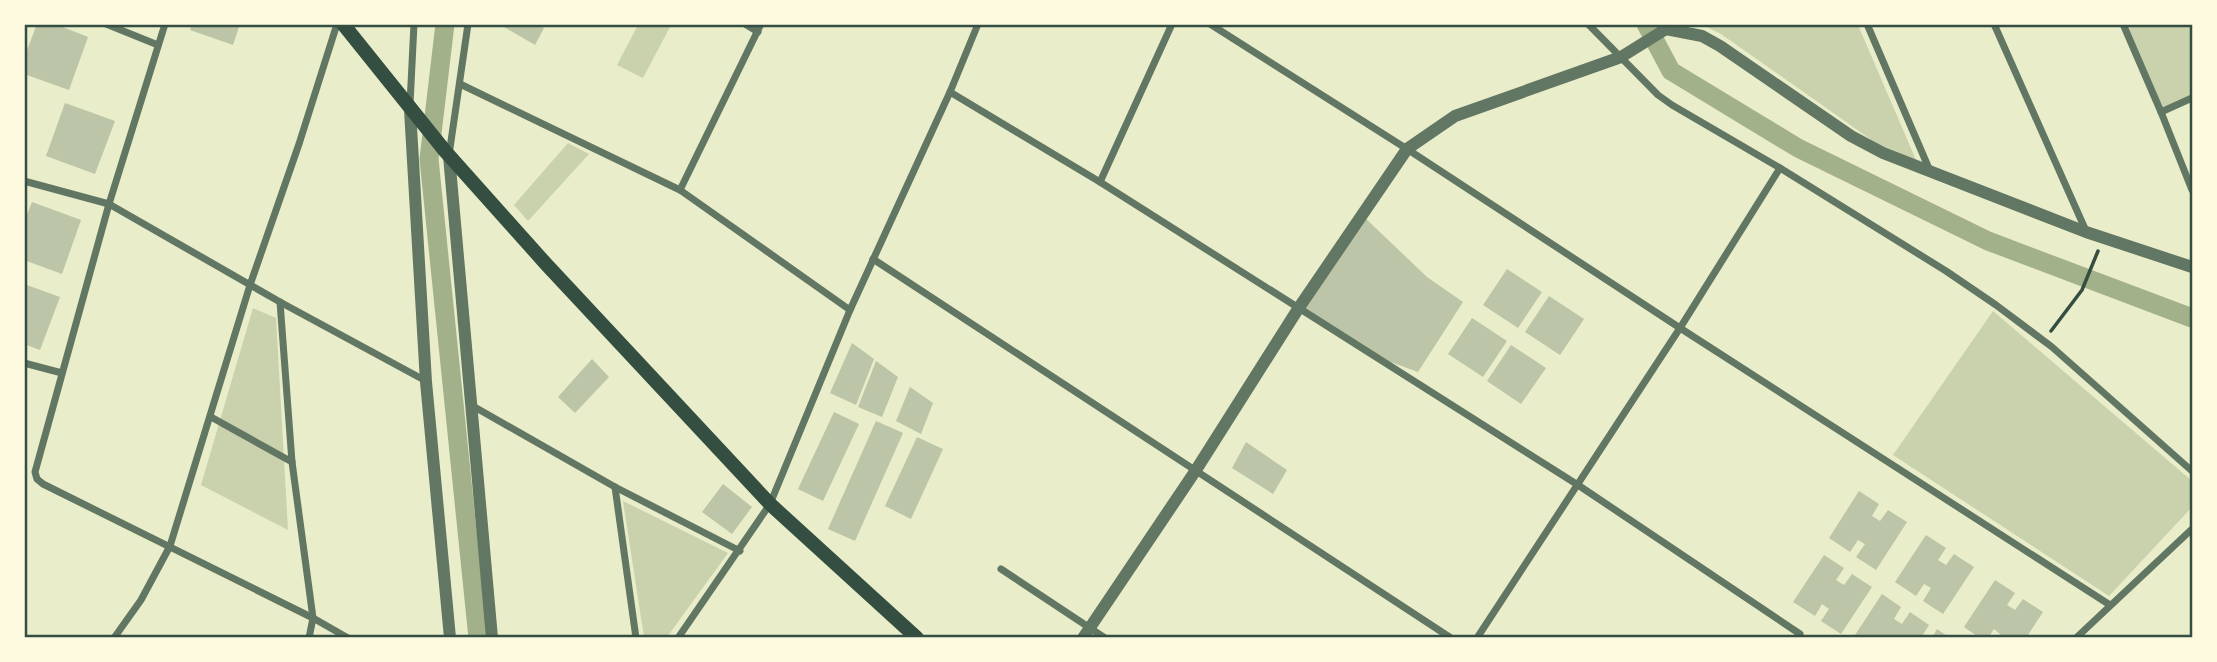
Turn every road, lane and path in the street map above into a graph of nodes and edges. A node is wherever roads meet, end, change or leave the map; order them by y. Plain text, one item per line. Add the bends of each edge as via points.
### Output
1 (106, 24) edge
2 (165, 24) edge
3 (337, 24) edge
4 (343, 24) edge
5 (414, 24) edge
6 (468, 24) edge
7 (745, 24) edge
8 (978, 24) edge
9 (1172, 24) edge
10 (1210, 24) edge
11 (1588, 24) edge
12 (1867, 24) edge
13 (1994, 24) edge
14 (2126, 26) edge
15 (1667, 27) edge
16 (760, 28) edge
17 (159, 45) junction
18 (1624, 56) junction
19 (460, 84) junction
20 (950, 92) junction
21 (2193, 98) edge
22 (2161, 111) junction
23 (412, 113) junction
24 (1407, 149) junction
25 (447, 154) junction
26 (1780, 168) junction
27 (1930, 172) junction
28 (24, 181) edge
29 (1100, 182) junction
30 (680, 190) junction
31 (2193, 190) edge
32 (109, 204) junction
33 (2086, 232) junction
34 (2101, 243) dead end
35 (873, 259) junction
36 (2193, 267) edge
37 (250, 285) junction
38 (280, 302) junction
39 (1298, 309) junction
40 (850, 310) junction
41 (1680, 328) junction
42 (2044, 342) junction
43 (24, 363) edge
44 (62, 373) junction
45 (426, 382) junction
46 (471, 405) junction
47 (211, 417) junction
48 (292, 462) junction
49 (1196, 470) junction
50 (2193, 471) edge
51 (1578, 485) junction
52 (615, 488) junction
53 (770, 505) junction
54 (2193, 529) edge
55 (170, 546) junction
56 (740, 551) junction
57 (1001, 569) dead end
58 (2110, 605) junction
59 (313, 618) junction
60 (1086, 632) edge
61 (1800, 634) dead end
62 (114, 638) edge
63 (309, 638) edge
64 (348, 638) edge
65 (450, 638) edge
66 (492, 638) edge
67 (636, 638) edge
68 (678, 638) edge
69 (917, 638) edge
70 (1105, 638) edge
71 (1451, 638) edge
72 (1476, 638) edge
73 (2076, 638) edge

1 - 17 street
2 - 17 street
3 - 37 street
4 - 23 main road
5 - 23 street
6 - 19 street
7 - 16 street
8 - 20 street
9 - 29 street
10 - 24 street
11 - 18 street
12 - 27 street
13 - 33 street
14 - 22 street
15 - 18 street
15 - 27 street via 1720,46 1851,136
16 - 30 street
17 - 32 street
18 - 24 street via 1455,116
18 - 26 street via 1672,106
19 - 25 street
19 - 30 street
20 - 29 street
20 - 35 street
21 - 22 street
22 - 31 street
23 - 25 main road
23 - 45 street
24 - 39 street
24 - 41 street
25 - 46 street
25 - 53 main road
26 - 41 street
26 - 42 street via 1947,271
27 - 33 street
28 - 32 street
29 - 39 street
30 - 40 street
32 - 37 street
32 - 44 street
33 - 36 street
34 - 42 path via 2082,290
35 - 40 street
35 - 49 street
37 - 38 street
37 - 47 street
38 - 45 street
38 - 48 street
39 - 49 street
39 - 51 street
40 - 53 street
41 - 51 street
41 - 58 street
42 - 50 street
43 - 44 street
44 - 55 street via 35,471 37,479
45 - 65 street
46 - 52 street
46 - 66 street
47 - 48 street
47 - 55 street
48 - 59 street
49 - 60 street
49 - 71 street
51 - 61 street
51 - 72 street
52 - 56 street
52 - 67 street
53 - 56 street
53 - 69 main road
54 - 58 street
55 - 59 street
55 - 62 street
56 - 68 street
57 - 60 street
58 - 73 street
59 - 63 street
59 - 64 street
60 - 70 street

